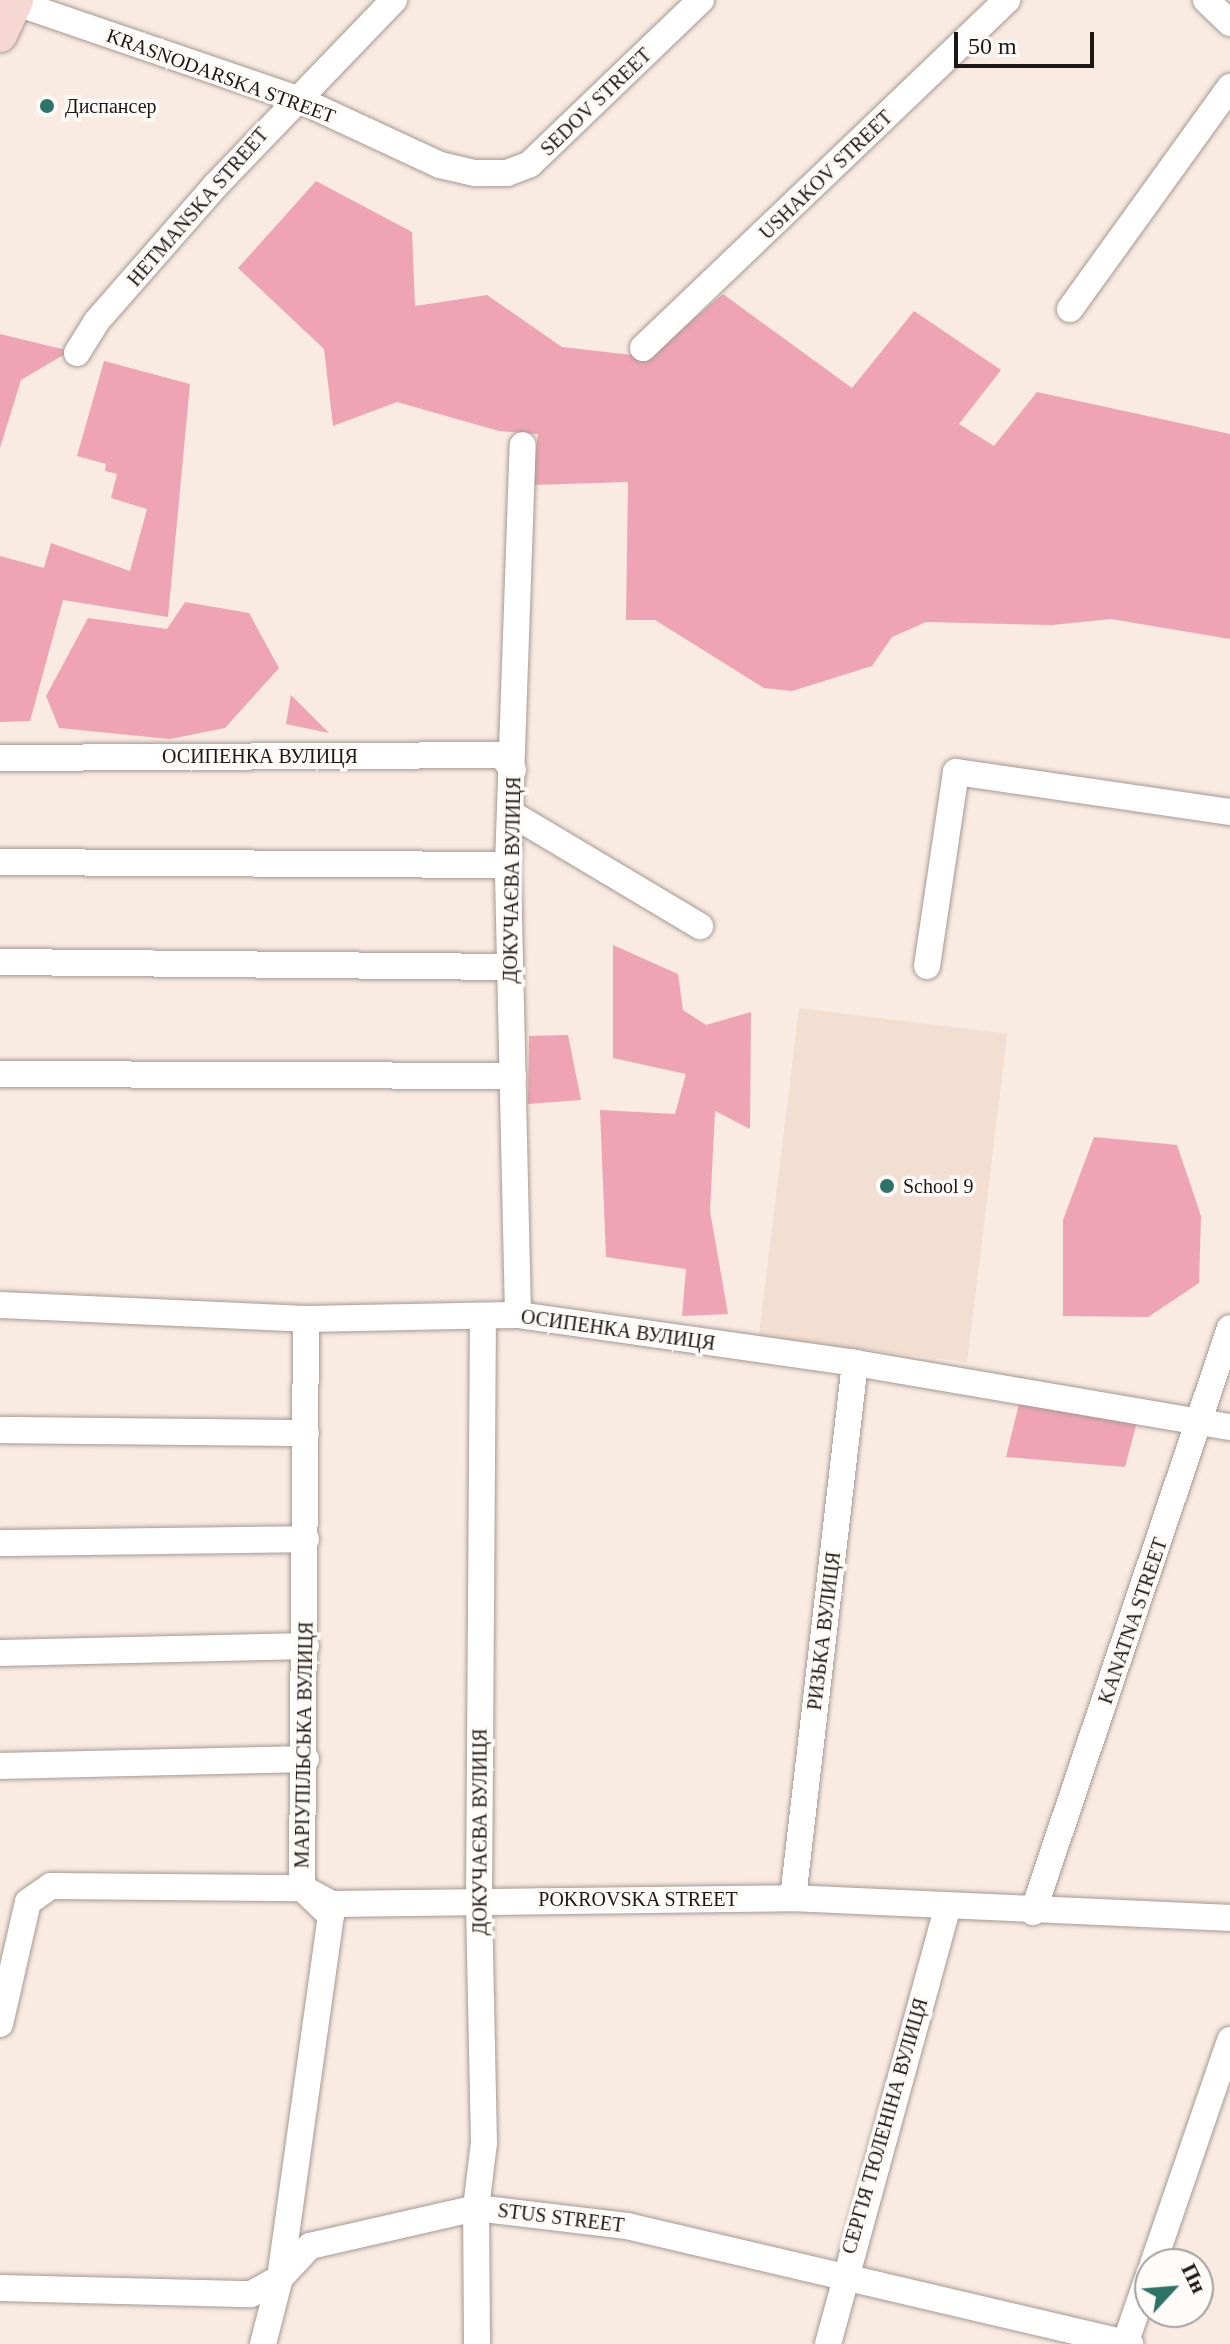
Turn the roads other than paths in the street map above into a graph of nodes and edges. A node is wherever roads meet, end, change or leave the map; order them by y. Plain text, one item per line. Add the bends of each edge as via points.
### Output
1 (394, 0) edge
2 (701, 0) edge
3 (1007, 0) edge
4 (1206, 0) edge
5 (13, 1) edge
6 (1230, 23) edge
7 (0, 35) edge
8 (1230, 87) edge
9 (300, 100) junction
10 (476, 173) joint
11 (1070, 309) dead end
12 (643, 348) dead end
13 (77, 353) dead end
14 (523, 445) dead end
15 (0, 758) edge
16 (513, 770) junction
17 (1230, 812) edge
18 (512, 814) junction
19 (0, 862) edge
20 (508, 865) junction
21 (700, 926) dead end
22 (0, 962) edge
23 (927, 966) dead end
24 (509, 967) junction
25 (0, 1074) edge
26 (513, 1076) junction
27 (0, 1305) edge
28 (518, 1315) junction
29 (306, 1319) junction
30 (483, 1319) junction
31 (1230, 1328) edge
32 (855, 1363) junction
33 (1203, 1418) junction
34 (1230, 1427) edge
35 (0, 1430) edge
36 (306, 1433) junction
37 (306, 1539) junction
38 (0, 1543) edge
39 (306, 1646) junction
40 (0, 1653) edge
41 (306, 1759) junction
42 (0, 1766) edge
43 (302, 1888) junction
44 (793, 1898) junction
45 (479, 1900) junction
46 (947, 1909) junction
47 (1033, 1912) junction
48 (1230, 1918) edge
49 (0, 2024) edge
50 (1230, 2040) edge
51 (476, 2208) junction
52 (1158, 2248) edge
53 (843, 2277) junction
54 (280, 2278) junction
55 (0, 2288) edge
56 (1134, 2322) edge
57 (263, 2344) edge
58 (477, 2344) edge
59 (828, 2344) edge
60 (1127, 2344) edge

1 - 9 street, HETMANSKA STREET
2 - 10 street, SEDOV STREET via 530,164 507,173
3 - 12 street, USHAKOV STREET
4 - 6 street
5 - 7 main road
5 - 9 street, KRASNODARSKA STREET
8 - 11 street
9 - 10 street, KRASNODARSKA STREET via 440,165
9 - 13 street, HETMANSKA STREET via 215,186 96,322
14 - 16 street, ДОКУЧАЄВА ВУЛИЦЯ
15 - 16 street, ОСИПЕНКА ВУЛИЦЯ via 501,755
16 - 18 street, ДОКУЧАЄВА ВУЛИЦЯ
17 - 23 street via 956,772
18 - 20 street, ДОКУЧАЄВА ВУЛИЦЯ
18 - 21 street
19 - 20 street
20 - 24 street, ДОКУЧАЄВА ВУЛИЦЯ
22 - 24 street
24 - 26 street, ДОКУЧАЄВА ВУЛИЦЯ
25 - 26 street
26 - 28 street, ДОКУЧАЄВА ВУЛИЦЯ
27 - 29 street, ОСИПЕНКА ВУЛИЦЯ
28 - 30 street, ОСИПЕНКА ВУЛИЦЯ
28 - 32 street, ОСИПЕНКА ВУЛИЦЯ
29 - 30 street, ОСИПЕНКА ВУЛИЦЯ
29 - 36 street, МАРІУПІЛЬСЬКА ВУЛИЦЯ
30 - 45 street, ДОКУЧАЄВА ВУЛИЦЯ
31 - 33 street, KANATNA STREET
32 - 33 street, ОСИПЕНКА ВУЛИЦЯ
32 - 44 street, РИЗЬКА ВУЛИЦЯ
33 - 34 street, ОСИПЕНКА ВУЛИЦЯ
33 - 47 street, KANATNA STREET
35 - 36 street
36 - 37 street, МАРІУПІЛЬСЬКА ВУЛИЦЯ
37 - 38 street
37 - 39 street, МАРІУПІЛЬСЬКА ВУЛИЦЯ
39 - 40 street
39 - 41 street, МАРІУПІЛЬСЬКА ВУЛИЦЯ
41 - 42 street
41 - 43 street, МАРІУПІЛЬСЬКА ВУЛИЦЯ
43 - 45 street, POKROVSKA STREET via 332,1904
43 - 49 street, POKROVSKA STREET via 51,1886 28,1902
43 - 54 street, МАРІУПІЛЬСЬКА ВУЛИЦЯ via 331,1916
44 - 45 street, POKROVSKA STREET
44 - 46 street, POKROVSKA STREET
45 - 51 street, ДОКУЧАЄВА ВУЛИЦЯ via 484,2143
46 - 47 street, POKROVSKA STREET
46 - 53 street, СЕРГІЯ ТЮЛЕНІНА ВУЛИЦЯ
47 - 48 street, POKROVSKA STREET
50 - 52 street
51 - 53 street, STUS STREET via 627,2226
51 - 54 street, STUS STREET via 310,2246
51 - 58 street, ДОКУЧАЄВА ВУЛИЦЯ
53 - 59 street, СЕРГІЯ ТЮЛЕНІНА ВУЛИЦЯ
53 - 60 street, STUS STREET
54 - 55 street, STUS STREET via 251,2294
54 - 57 street, МАРІУПІЛЬСЬКА ВУЛИЦЯ
56 - 60 street

